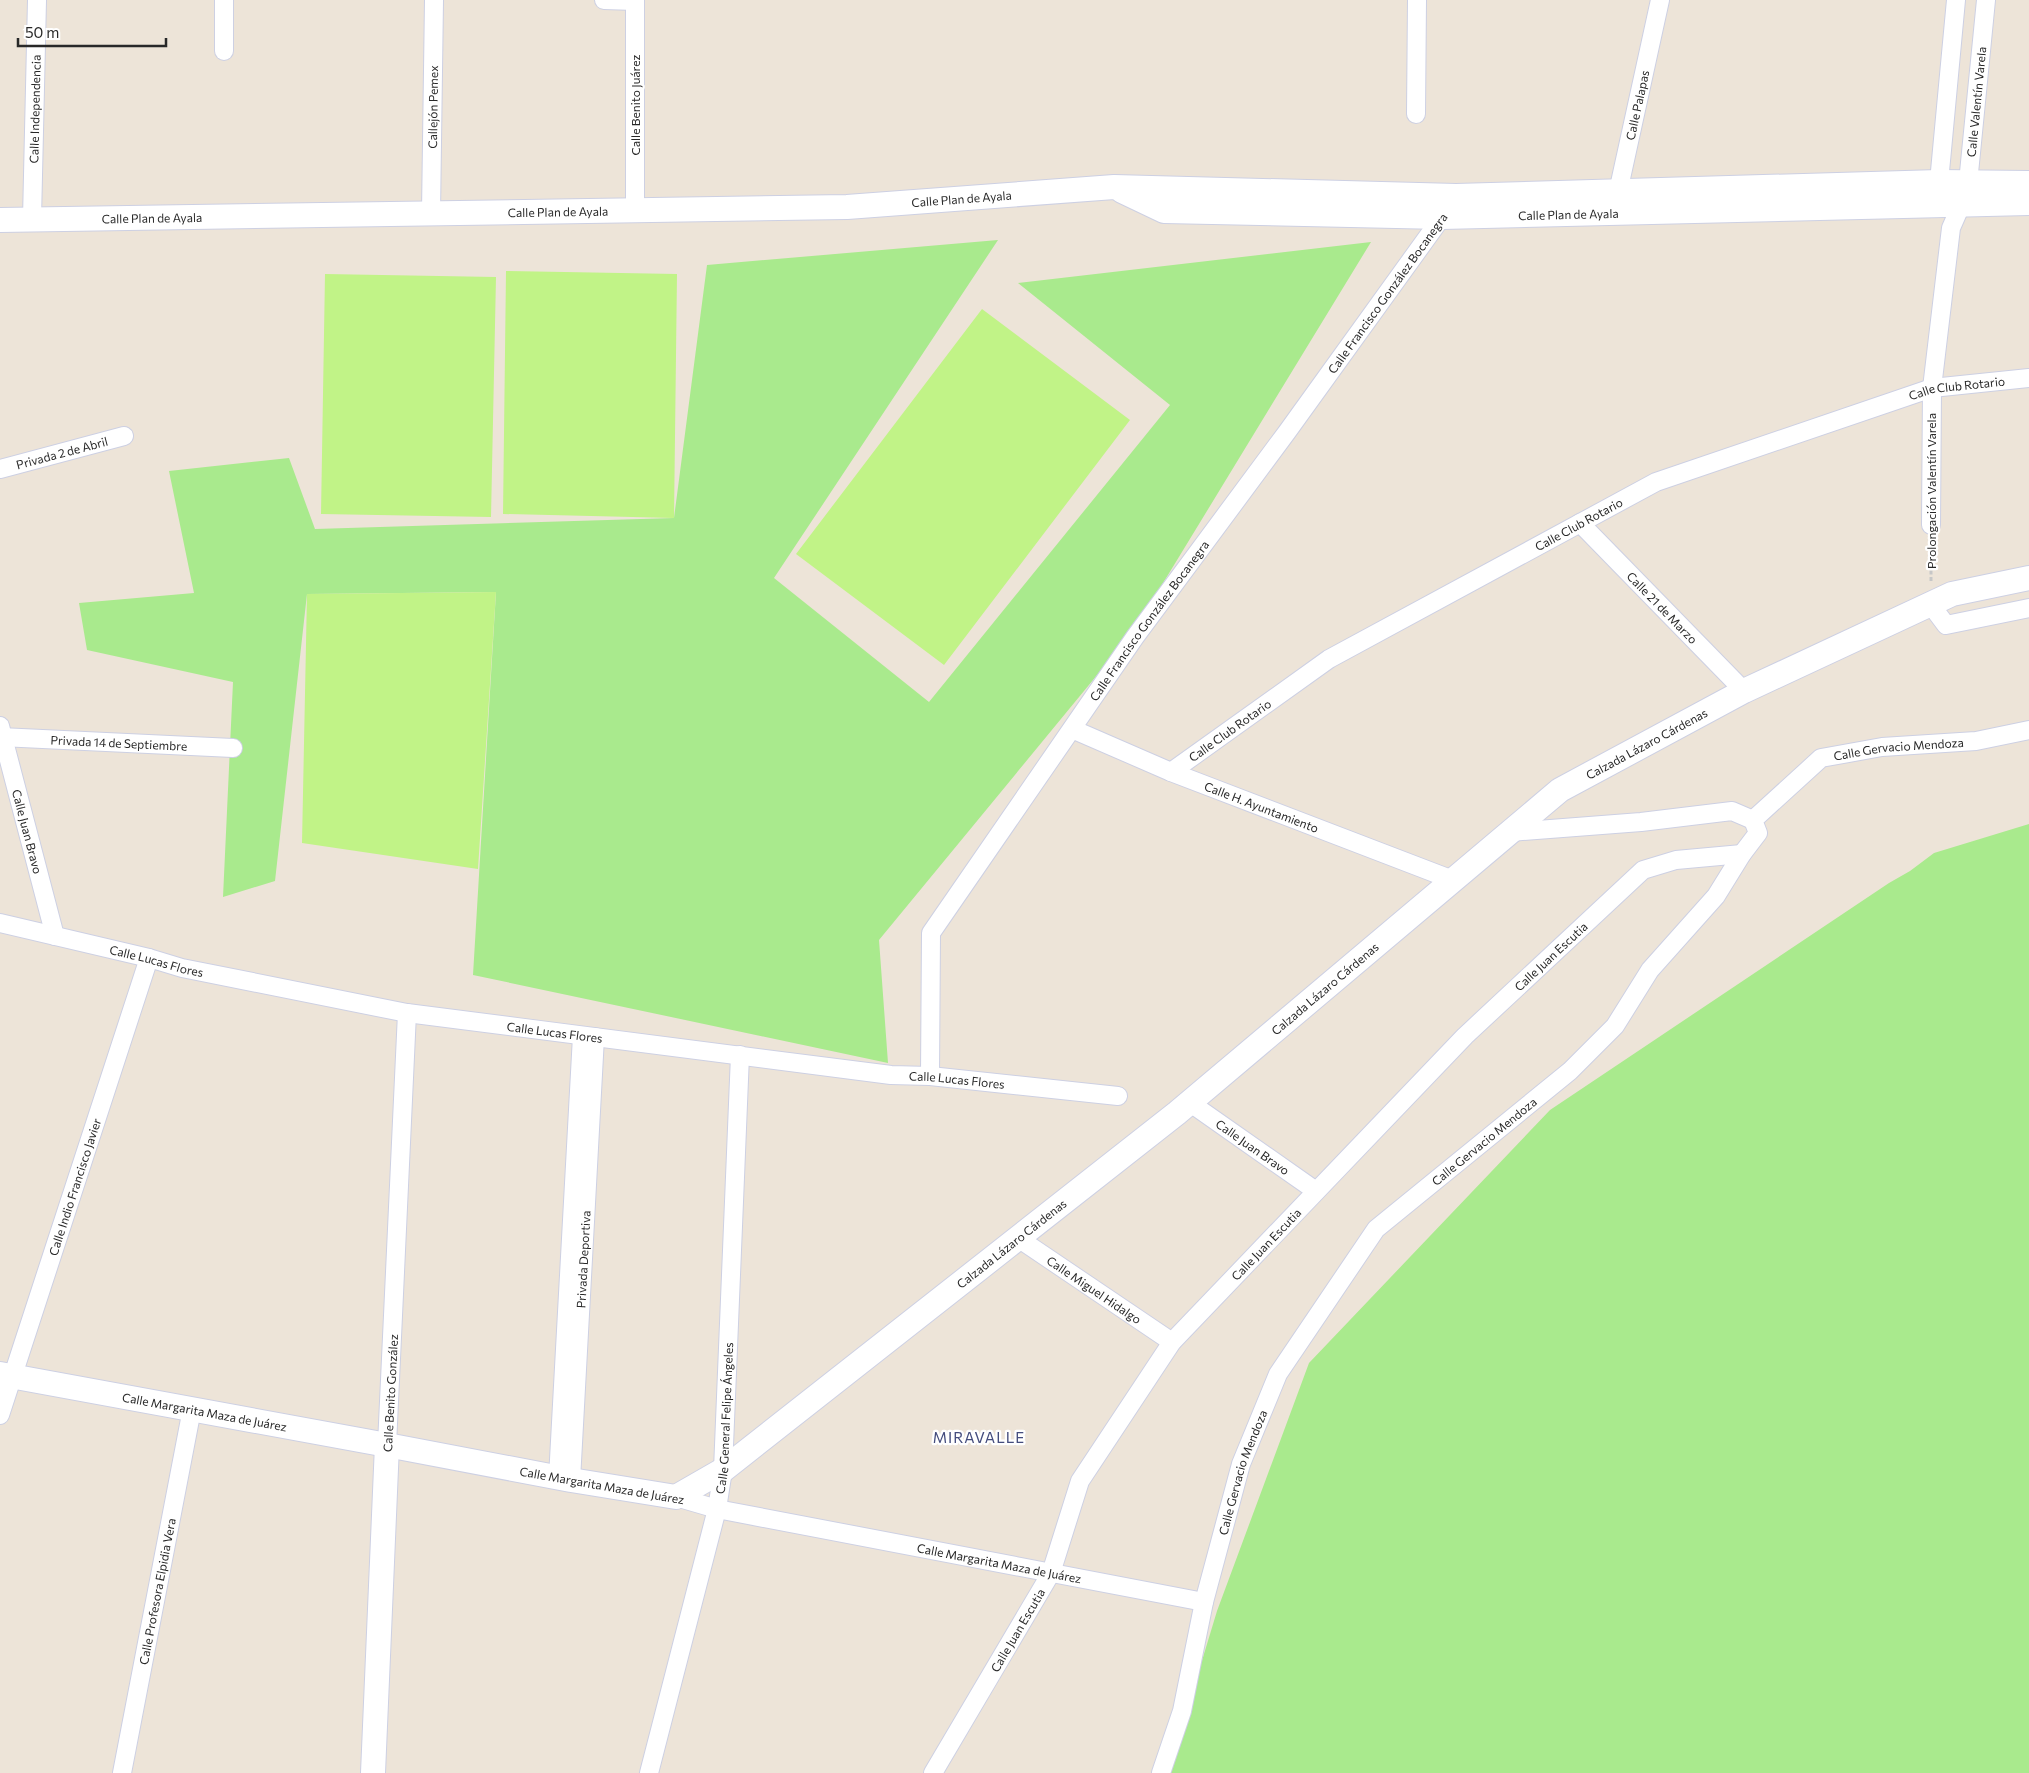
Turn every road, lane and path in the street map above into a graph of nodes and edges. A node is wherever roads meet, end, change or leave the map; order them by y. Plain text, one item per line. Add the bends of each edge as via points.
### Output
1 (37, 0) edge
2 (224, 0) edge
3 (434, 0) edge
4 (604, 0) edge
5 (635, 0) edge
6 (1417, 0) edge
7 (1660, 0) edge
8 (1956, 0) edge
9 (1986, 0) edge
10 (224, 52) dead end
11 (1416, 114) dead end
12 (2029, 183) edge
13 (1114, 187) junction
14 (1953, 193) junction
15 (1456, 196) junction
16 (1617, 202) junction
17 (2029, 203) edge
18 (635, 210) junction
19 (431, 213) junction
20 (1442, 217) junction
21 (32, 219) junction
22 (0, 220) edge
23 (2029, 378) edge
24 (1932, 388) junction
25 (124, 436) dead end
26 (0, 469) edge
27 (1580, 523) junction
28 (1931, 526) joint
29 (2029, 578) edge
30 (1931, 604) junction
31 (2029, 608) edge
32 (1744, 692) junction
33 (1072, 728) junction
34 (2029, 730) edge
35 (1, 734) edge
36 (233, 748) dead end
37 (1171, 772) junction
38 (1753, 820) junction
39 (1510, 832) junction
40 (1742, 854) junction
41 (1453, 880) junction
42 (0, 924) edge
43 (55, 936) junction
44 (149, 958) junction
45 (407, 1013) junction
46 (589, 1036) junction
47 (740, 1055) junction
48 (930, 1076) junction
49 (1118, 1096) dead end
50 (1189, 1102) junction
51 (1316, 1191) junction
52 (1018, 1238) junction
53 (1172, 1342) junction
54 (6, 1375) edge
55 (192, 1409) junction
56 (0, 1415) edge
57 (387, 1445) junction
58 (723, 1470) junction
59 (564, 1479) junction
60 (676, 1497) junction
61 (717, 1509) junction
62 (1051, 1573) junction
63 (1204, 1602) junction
64 (122, 1773) edge
65 (373, 1773) edge
66 (649, 1773) edge
67 (933, 1773) edge
68 (1161, 1773) edge

1 - 21 street, Calle Independencia
2 - 10 street
3 - 19 street, Callejón Pemex
4 - 5 street
5 - 18 street, Calle Benito Juárez
6 - 11 street
7 - 16 street, Calle Palapas
8 - 14 street
9 - 14 street, Calle Valentín Varela
12 - 14 street, Calle Plan de Ayala
13 - 15 street, Calle Plan de Ayala
13 - 18 street, Calle Plan de Ayala via 846,207
13 - 20 street, Calle Plan de Ayala via 1164,211
14 - 16 street, Calle Plan de Ayala
14 - 17 street, Calle Plan de Ayala
14 - 24 street, Prolongación Valentín Varela via 1952,228
15 - 16 street, Calle Plan de Ayala
15 - 20 street, Calle Francisco González Bocanegra
16 - 20 street, Calle Plan de Ayala
18 - 19 street, Calle Plan de Ayala
19 - 21 street, Calle Plan de Ayala
20 - 33 street, Calle Francisco González Bocanegra
21 - 22 street, Calle Plan de Ayala
23 - 24 street, Calle Club Rotario
24 - 27 street, Calle Club Rotario via 1656,482
24 - 28 street, Prolongación Valentín Varela
25 - 26 street, Privada 2 de Abril
27 - 32 street, Calle 21 de Marzo
27 - 37 street, Calle Club Rotario via 1329,659
28 - 30 path, Prolongación Valentín Varela
29 - 30 street, Calzada Lázaro Cárdenas via 1952,594
30 - 31 street via 1946,625
30 - 32 street, Calzada Lázaro Cárdenas
32 - 39 street, Calzada Lázaro Cárdenas via 1560,790
33 - 37 street, Calle H. Ayuntamiento
33 - 48 street, Calle Francisco González Bocanegra via 931,933
34 - 38 street, Calle Gervacio Mendoza via 1976,742 1882,747 1821,758
35 - 36 street, Privada 14 de Septiembre
35 - 43 street, Calle Juan Bravo
37 - 41 street, Calle H. Ayuntamiento
38 - 39 street via 1732,810 1641,822
38 - 40 street, Calle Gervacio Mendoza via 1758,833
39 - 41 street, Calzada Lázaro Cárdenas
40 - 51 street, Calle Juan Escutia via 1676,860 1643,870 1465,1036
40 - 63 street, Calle Gervacio Mendoza via 1716,896 1650,970 1615,1026 1570,1071 1376,1229 1278,1374 1241,1464
41 - 50 street, Calzada Lázaro Cárdenas
42 - 43 street, Calle Lucas Flores
43 - 44 street, Calle Lucas Flores
44 - 45 street, Calle Lucas Flores via 182,968
44 - 54 street, Calle Indio Francisco Javier
45 - 46 street, Calle Lucas Flores
45 - 57 street, Calle Benito González
46 - 47 street, Calle Lucas Flores
46 - 59 street, Privada Deportiva
47 - 48 street, Calle Lucas Flores via 891,1075
47 - 58 street, Calle General Felipe Ángeles
48 - 49 street, Calle Lucas Flores
50 - 51 street, Calle Juan Bravo
50 - 52 street, Calzada Lázaro Cárdenas
51 - 53 street, Calle Juan Escutia
52 - 53 street, Calle Miguel Hidalgo
52 - 58 street, Calzada Lázaro Cárdenas
53 - 62 street, Calle Juan Escutia via 1080,1481
54 - 55 street, Calle Margarita Maza de Juárez
54 - 56 street, Calle Indio Francisco Javier
55 - 57 street, Calle Margarita Maza de Juárez
55 - 64 street, Calle Profesora Elpidia Vera
57 - 59 street, Calle Margarita Maza de Juárez
57 - 65 street, Calle Benito González
58 - 60 street, Calzada Lázaro Cárdenas
58 - 61 street, Calle General Felipe Ángeles
59 - 60 street, Calle Margarita Maza de Juárez
60 - 61 street, Calle Margarita Maza de Juárez
61 - 62 street, Calle Margarita Maza de Juárez
61 - 66 street, Calle General Felipe Ángeles
62 - 63 street, Calle Margarita Maza de Juárez
62 - 67 street, Calle Juan Escutia
63 - 68 street, Calle Gervacio Mendoza via 1182,1711

